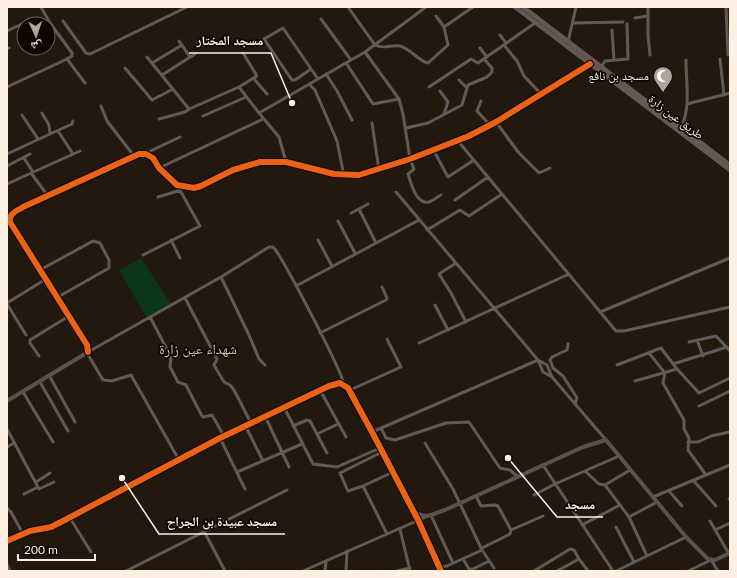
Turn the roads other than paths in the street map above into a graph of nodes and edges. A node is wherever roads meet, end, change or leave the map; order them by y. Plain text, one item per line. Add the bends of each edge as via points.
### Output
1 (41, 7) edge
2 (186, 7) edge
3 (348, 7) edge
4 (426, 7) edge
5 (515, 7) edge
6 (523, 7) edge
7 (575, 7) edge
8 (648, 7) edge
9 (726, 7) edge
10 (471, 8) edge
11 (436, 16) dead end
12 (647, 16) junction
13 (635, 18) dead end
14 (321, 19) dead end
15 (63, 21) dead end
16 (535, 22) junction
17 (623, 22) dead end
18 (573, 23) junction
19 (626, 24) dead end
20 (444, 27) junction
21 (612, 30) dead end
22 (500, 35) dead end
23 (179, 41) dead end
24 (568, 42) junction
25 (505, 44) junction
26 (182, 45) junction
27 (375, 45) junction
28 (480, 48) dead end
29 (365, 52) junction
30 (243, 53) dead end
31 (195, 54) dead end
32 (728, 55) dead end
33 (147, 56) dead end
34 (650, 56) dead end
35 (190, 57) junction
36 (486, 58) junction
37 (67, 59) junction
38 (720, 59) dead end
39 (351, 60) junction
40 (584, 60) junction
41 (614, 60) junction
42 (686, 60) dead end
43 (152, 63) junction
44 (346, 63) junction
45 (590, 64) junction
46 (601, 66) junction
47 (125, 68) dead end
48 (582, 68) junction
49 (311, 69) junction
50 (326, 74) junction
51 (162, 75) junction
52 (254, 78) junction
53 (318, 79) junction
54 (460, 80) dead end
55 (84, 83) dead end
56 (310, 84) junction
57 (7, 87) edge
58 (239, 87) junction
59 (429, 87) dead end
60 (467, 88) junction
61 (173, 89) junction
62 (440, 91) dead end
63 (730, 93) edge
64 (267, 94) dead end
65 (541, 94) junction
66 (724, 95) junction
67 (246, 97) junction
68 (399, 99) junction
69 (481, 101) dead end
70 (687, 104) junction
71 (100, 106) dead end
72 (189, 109) junction
73 (259, 113) junction
74 (42, 114) dead end
75 (444, 114) junction
76 (22, 115) dead end
77 (203, 116) dead end
78 (160, 119) dead end
79 (262, 119) junction
80 (352, 120) dead end
81 (73, 122) dead end
82 (496, 122) junction
83 (372, 123) dead end
84 (490, 125) junction
85 (406, 128) junction
86 (682, 128) junction
87 (58, 131) junction
88 (50, 134) junction
89 (180, 137) dead end
90 (38, 139) junction
91 (458, 141) junction
92 (80, 151) dead end
93 (434, 151) junction
94 (7, 154) edge
95 (30, 154) dead end
96 (73, 154) junction
97 (142, 155) junction
98 (134, 156) junction
99 (24, 158) junction
100 (410, 159) junction
101 (474, 160) junction
102 (286, 162) junction
103 (730, 165) edge
104 (7, 166) edge
105 (159, 168) junction
106 (550, 168) dead end
107 (379, 170) junction
108 (730, 170) edge
109 (32, 172) junction
110 (344, 176) junction
111 (488, 177) junction
112 (7, 184) edge
113 (177, 184) junction
114 (181, 190) junction
115 (396, 192) dead end
116 (502, 194) junction
117 (441, 195) dead end
118 (48, 196) junction
119 (158, 197) dead end
120 (455, 200) dead end
121 (368, 204) dead end
122 (359, 209) junction
123 (351, 213) dead end
124 (8, 218) edge
125 (338, 220) dead end
126 (419, 220) junction
127 (427, 230) junction
128 (171, 240) junction
129 (318, 240) dead end
130 (376, 243) junction
131 (355, 253) junction
132 (143, 255) dead end
133 (180, 258) dead end
134 (730, 258) edge
135 (456, 263) junction
136 (332, 266) junction
137 (40, 270) junction
138 (569, 274) junction
139 (221, 278) junction
140 (46, 279) junction
141 (296, 286) junction
142 (382, 287) dead end
143 (58, 297) junction
144 (185, 298) junction
145 (7, 303) edge
146 (435, 305) dead end
147 (730, 307) edge
148 (495, 309) junction
149 (600, 312) junction
150 (69, 316) junction
151 (150, 317) junction
152 (466, 322) junction
153 (448, 330) junction
154 (320, 333) junction
155 (26, 335) dead end
156 (388, 339) dead end
157 (697, 340) junction
158 (689, 342) dead end
159 (419, 343) dead end
160 (568, 344) dead end
161 (726, 347) junction
162 (730, 351) edge
163 (88, 352) junction
164 (649, 353) junction
165 (39, 356) dead end
166 (703, 356) junction
167 (538, 360) junction
168 (673, 364) junction
169 (265, 365) dead end
170 (617, 365) dead end
171 (677, 369) junction
172 (665, 373) junction
173 (50, 376) junction
174 (552, 377) junction
175 (730, 378) edge
176 (635, 381) dead end
177 (40, 382) junction
178 (344, 384) junction
179 (320, 390) junction
180 (350, 390) junction
181 (730, 391) edge
182 (23, 392) junction
183 (7, 401) edge
184 (575, 404) junction
185 (699, 406) dead end
186 (284, 407) junction
187 (266, 416) junction
188 (75, 422) dead end
189 (251, 423) junction
190 (338, 424) junction
191 (245, 425) junction
192 (293, 426) junction
193 (381, 428) junction
194 (7, 429) edge
195 (68, 431) dead end
196 (372, 432) junction
197 (730, 432) edge
198 (317, 434) junction
199 (222, 437) junction
200 (346, 437) dead end
201 (606, 440) junction
202 (53, 442) dead end
203 (688, 442) junction
204 (14, 443) junction
205 (425, 443) dead end
206 (302, 444) junction
207 (7, 447) edge
208 (381, 450) junction
209 (283, 452) junction
210 (327, 453) dead end
211 (619, 456) junction
212 (179, 460) junction
213 (263, 461) junction
214 (543, 465) junction
215 (728, 465) edge
216 (289, 467) dead end
217 (630, 470) junction
218 (730, 470) edge
219 (585, 471) junction
220 (237, 472) junction
221 (393, 472) junction
222 (50, 473) dead end
223 (706, 475) junction
224 (518, 476) junction
225 (693, 480) junction
226 (36, 482) junction
227 (54, 482) dead end
228 (555, 484) junction
229 (605, 485) junction
230 (363, 486) junction
231 (38, 487) junction
232 (245, 489) dead end
233 (287, 490) dead end
234 (669, 491) junction
235 (24, 494) dead end
236 (534, 495) dead end
237 (476, 496) junction
238 (653, 497) junction
239 (657, 502) junction
240 (460, 503) junction
241 (620, 505) junction
242 (682, 506) dead end
243 (716, 506) dead end
244 (7, 508) edge
245 (415, 514) junction
246 (430, 515) junction
247 (543, 516) dead end
248 (629, 517) junction
249 (70, 518) junction
250 (418, 520) junction
251 (710, 521) dead end
252 (730, 523) edge
253 (582, 525) junction
254 (616, 527) dead end
255 (400, 529) junction
256 (511, 530) junction
257 (715, 530) junction
258 (204, 531) junction
259 (22, 534) junction
260 (387, 534) junction
261 (686, 537) junction
262 (7, 541) edge
263 (482, 549) junction
264 (347, 551) junction
265 (91, 552) dead end
266 (729, 554) edge
267 (647, 556) junction
268 (463, 559) junction
269 (580, 559) junction
270 (711, 560) junction
271 (326, 561) junction
272 (489, 561) junction
273 (634, 562) junction
274 (453, 563) junction
275 (7, 564) edge
276 (134, 567) junction
277 (440, 567) junction
278 (494, 568) dead end
279 (410, 570) edge
280 (562, 570) edge
281 (10, 571) edge
282 (126, 571) edge
283 (136, 571) edge
284 (225, 571) edge
285 (303, 571) edge
286 (325, 571) edge
287 (346, 571) edge
288 (397, 571) edge
289 (441, 571) edge
290 (534, 571) edge
291 (557, 571) edge
292 (588, 571) edge
293 (612, 571) edge
294 (616, 571) edge
295 (688, 571) edge
296 (718, 571) edge

1 - 37 street via 72,52 72,56
2 - 15 street via 90,54 86,53
3 - 27 street
4 - 27 street
5 - 16 main road, طريق عين زارة
6 - 24 main road, طريق عين زارة
7 - 18 street
8 - 12 street
9 - 32 street
10 - 20 street
11 - 20 street
12 - 13 street
12 - 34 street
14 - 39 street
16 - 25 street
16 - 40 main road, طريق عين زارة
17 - 18 street
18 - 24 street
19 - 41 street via 628,59
20 - 27 street via 448,45 428,63 400,46
21 - 41 street
22 - 25 street
23 - 26 street
24 - 46 main road, طريق عين زارة
25 - 36 street
25 - 65 street via 524,76
26 - 35 street
26 - 43 street
27 - 29 street
28 - 36 street
29 - 39 street
29 - 68 street
30 - 52 street via 257,73
31 - 35 street
33 - 43 street
35 - 51 street
36 - 59 street via 478,63 471,59
36 - 60 street via 492,72
37 - 55 street
37 - 57 street
38 - 66 street
39 - 44 street
40 - 45 main road, طريق عين زارة
40 - 48 street
41 - 46 street via 605,61
42 - 70 street
43 - 51 street
44 - 50 street
44 - 68 street via 372,104
45 - 48 street
45 - 108 main road, طريق عين زارة
46 - 86 main road, طريق عين زارة
47 - 61 street via 152,100
48 - 65 street
49 - 49 street via 283,28 264,39 292,80
49 - 53 street
50 - 53 street
50 - 80 street
51 - 61 street
52 - 58 street
52 - 64 street
53 - 56 street
54 - 60 street
56 - 73 street
56 - 110 street via 337,141
58 - 67 street
58 - 72 street
60 - 75 street via 462,105
61 - 72 street
62 - 75 street via 448,102
63 - 66 street
65 - 82 street
66 - 70 street
67 - 73 street
67 - 77 street
68 - 85 street
69 - 84 street via 477,111
70 - 86 street
71 - 98 street via 107,121
72 - 78 street
73 - 79 street
74 - 88 street via 49,125
75 - 85 street via 428,123
76 - 90 street
79 - 102 street via 279,136
79 - 105 street
81 - 87 street
82 - 84 street
82 - 106 street via 519,153 539,173
83 - 107 street
84 - 91 street
85 - 100 street
86 - 103 main road, طريق عين زارة
87 - 88 street
87 - 96 street
88 - 90 street
89 - 97 street
90 - 94 street
91 - 93 street
91 - 101 street
92 - 96 street
93 - 100 street
93 - 101 street via 448,177
95 - 99 street
96 - 109 street
97 - 98 street
97 - 105 street via 150,156
98 - 118 street
99 - 104 street
99 - 109 street
100 - 107 street
100 - 117 street via 414,169 408,174 414,191 422,200 429,202
101 - 111 street
102 - 110 street
102 - 113 street via 249,164 194,188
105 - 113 street
107 - 110 street
109 - 112 street
109 - 118 street
111 - 116 street
111 - 120 street
113 - 114 street
114 - 119 street
114 - 128 street via 200,225
115 - 126 street
116 - 127 street via 469,216 460,210
116 - 138 street
118 - 124 street
121 - 122 street
122 - 123 street
122 - 130 street
124 - 137 street
125 - 131 street
126 - 127 street
126 - 130 street
127 - 135 street
128 - 132 street
128 - 133 street
129 - 136 street
130 - 131 street
131 - 136 street
134 - 149 street
135 - 148 street
135 - 152 street via 439,274
136 - 141 street
137 - 140 street
137 - 143 street via 93,241 100,243 109,260 109,268
138 - 148 street
138 - 149 street
139 - 141 street via 269,247 273,247
139 - 144 street
139 - 169 street via 259,359
140 - 143 street
140 - 145 street
141 - 154 street
142 - 154 street via 386,300
143 - 150 street
144 - 151 street
144 - 189 street via 217,359 214,365 224,382 234,390
145 - 155 street
146 - 153 street
147 - 149 street via 619,332
148 - 152 street
148 - 167 street
150 - 163 street via 87,345
150 - 165 street via 30,340
151 - 163 street
151 - 199 street via 171,357 170,367 178,382 186,385 202,416 212,415
152 - 153 street
153 - 159 street
154 - 178 street
156 - 180 street via 401,367
157 - 158 street
157 - 161 street via 716,336
157 - 166 street
160 - 184 street via 567,350 550,360 553,368 563,376 577,398
161 - 162 street
161 - 166 street
163 - 173 street
163 - 212 street via 103,380 112,382 131,375
164 - 168 street via 661,348
164 - 170 street
164 - 172 street
166 - 168 street
167 - 174 street via 547,365
167 - 174 street via 543,372
167 - 193 street
168 - 171 street
171 - 172 street
171 - 175 street via 699,393
172 - 176 street
172 - 203 street via 663,381 684,420
173 - 177 street
173 - 188 street
174 - 184 street
177 - 182 street
177 - 195 street
178 - 179 street via 338,383
178 - 180 street
179 - 186 street
179 - 190 street
180 - 196 street
181 - 185 street
182 - 183 street
182 - 202 street
184 - 201 street
186 - 187 street
186 - 192 street
187 - 189 street
187 - 209 street
189 - 191 street
190 - 198 street
190 - 200 street
191 - 199 street
191 - 213 street
192 - 198 street via 308,420
192 - 206 street
193 - 196 street
193 - 224 street via 386,438 395,440 446,423 469,422 500,468 510,470
194 - 204 street
196 - 208 street
197 - 203 street via 698,442
198 - 210 street
199 - 212 street
199 - 220 street
201 - 211 street
201 - 214 street via 593,443
203 - 223 street via 688,450
204 - 207 street
204 - 226 street
205 - 240 street
206 - 208 street via 313,464 329,467 344,465
206 - 209 street
208 - 221 street
208 - 230 street via 340,473 348,491
209 - 213 street
209 - 216 street
211 - 217 street
211 - 219 street
212 - 249 street
213 - 220 street
214 - 224 street
214 - 228 street
215 - 218 street
215 - 223 street
217 - 229 street
217 - 238 street
219 - 228 street
219 - 229 street via 599,484
220 - 232 street
221 - 230 street
221 - 245 street
222 - 226 street
223 - 225 street
224 - 237 street
225 - 234 street
225 - 243 street
226 - 231 street
227 - 231 street via 41,489
228 - 236 street
228 - 253 street
229 - 241 street
230 - 260 street
231 - 235 street
233 - 258 street
234 - 238 street
234 - 242 street
237 - 240 street
237 - 256 street via 481,506 498,506
238 - 239 street
239 - 248 street
239 - 261 street
240 - 246 street
240 - 263 street
241 - 248 street
241 - 253 street
244 - 259 street via 12,512
245 - 246 street
245 - 250 street
246 - 250 street
246 - 274 street
247 - 256 street
248 - 267 street
249 - 259 street via 51,527
249 - 265 street
250 - 255 street
250 - 277 street
251 - 257 street
252 - 257 street
253 - 293 street
254 - 273 street
255 - 260 street
255 - 279 street
256 - 263 street via 510,534
257 - 266 street
258 - 276 street
258 - 284 street
259 - 262 street
260 - 264 street
261 - 267 street
261 - 270 street
263 - 268 street
263 - 272 street
264 - 271 street
264 - 287 street
266 - 270 street
267 - 273 street
268 - 272 street via 469,569
268 - 274 street
269 - 280 street
269 - 290 street via 574,550 570,549
269 - 292 street
270 - 295 street
270 - 296 street
271 - 285 street
271 - 286 street
272 - 278 street
273 - 294 street
274 - 277 street
275 - 281 street
276 - 282 street
276 - 283 street
277 - 289 street
279 - 288 street
280 - 291 street

